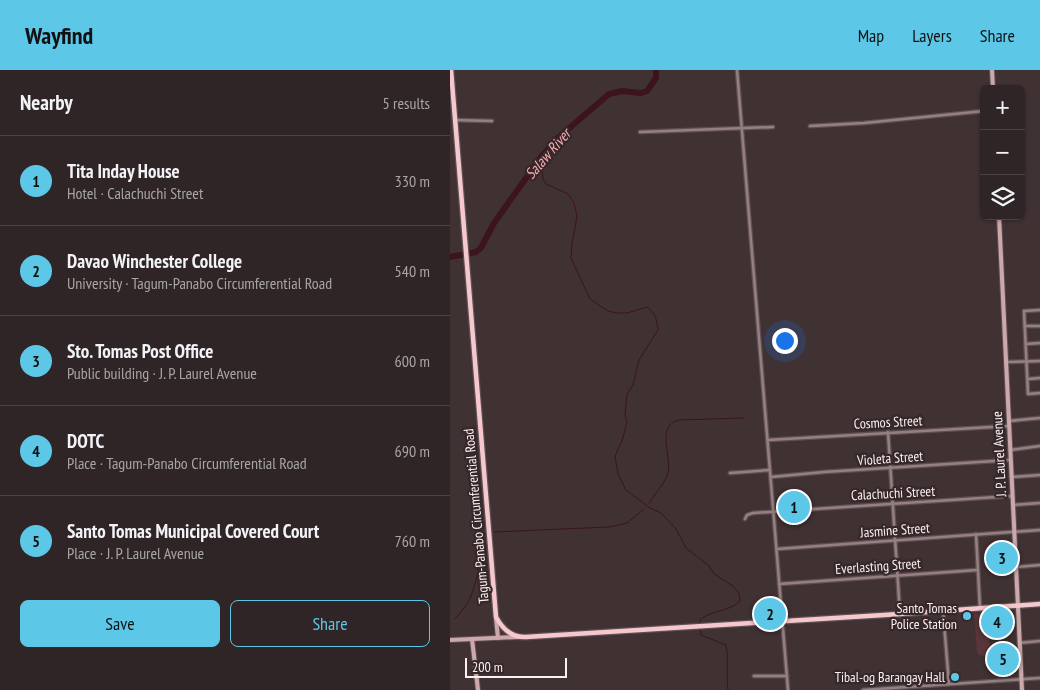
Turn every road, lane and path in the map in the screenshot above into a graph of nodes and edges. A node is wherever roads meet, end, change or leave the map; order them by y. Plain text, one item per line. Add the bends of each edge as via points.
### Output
1 (451, 70) edge
2 (737, 70) edge
3 (992, 70) edge
4 (993, 85) edge
5 (980, 111) edge
6 (455, 120) junction
7 (492, 121) dead end
8 (810, 126) dead end
9 (773, 127) dead end
10 (742, 128) junction
11 (640, 132) dead end
12 (999, 220) edge
13 (1040, 310) edge
14 (1025, 326) junction
15 (1040, 326) edge
16 (1040, 343) edge
17 (1026, 344) junction
18 (1027, 361) junction
19 (1040, 361) edge
20 (1006, 362) junction
21 (1040, 378) edge
22 (1028, 379) junction
23 (1040, 393) edge
24 (1040, 418) edge
25 (1009, 423) junction
26 (888, 432) junction
27 (768, 440) junction
28 (1040, 446) edge
29 (1010, 450) junction
30 (1010, 460) junction
31 (890, 468) junction
32 (770, 470) junction
33 (730, 473) dead end
34 (1040, 475) edge
35 (771, 477) junction
36 (1011, 477) junction
37 (1012, 496) junction
38 (1040, 503) edge
39 (892, 504) junction
40 (1012, 506) junction
41 (774, 512) junction
42 (745, 519) dead end
43 (1040, 530) edge
44 (1014, 532) junction
45 (976, 534) junction
46 (895, 540) junction
47 (777, 549) junction
48 (1040, 565) edge
49 (1015, 567) junction
50 (978, 570) junction
51 (898, 576) junction
52 (779, 584) junction
53 (1040, 604) edge
54 (1017, 606) junction
55 (980, 608) junction
56 (943, 611) junction
57 (900, 614) junction
58 (496, 617) junction
59 (783, 621) junction
60 (522, 637) junction
61 (498, 638) junction
62 (472, 639) junction
63 (450, 640) edge
64 (1040, 641) edge
65 (1019, 643) junction
66 (754, 676) dead end
67 (787, 676) junction
68 (1040, 678) edge
69 (1021, 679) junction
70 (947, 684) junction
71 (478, 690) edge
72 (788, 690) edge
73 (863, 690) edge
74 (946, 690) edge
75 (1022, 690) edge

1 - 6 main road, Tagum-Panabo Circumferential Road
2 - 10 street
3 - 4 street
5 - 8 street
6 - 7 street
6 - 58 main road, Tagum-Panabo Circumferential Road
9 - 10 street
10 - 11 street
10 - 27 street
12 - 20 street, J. P. Laurel Avenue
13 - 14 street via 1024,311
14 - 15 street
14 - 17 street
16 - 17 street
17 - 18 street
18 - 19 street
18 - 20 street
18 - 22 street
20 - 25 street, J. P. Laurel Avenue
21 - 22 street
22 - 23 street via 1028,394
24 - 25 street, Cosmos Street
25 - 26 street, Cosmos Street
25 - 29 street, J. P. Laurel Avenue
26 - 27 street, Cosmos Street
26 - 31 street
27 - 32 street
28 - 29 street
29 - 30 street, J. P. Laurel Avenue
30 - 31 street, Violeta Street
30 - 36 street, J. P. Laurel Avenue
31 - 35 street, Violeta Street
31 - 39 street
32 - 33 street
32 - 35 street
34 - 36 street
35 - 41 street
36 - 37 street, J. P. Laurel Avenue
37 - 39 street, Calachuchi Street
37 - 40 street, J. P. Laurel Avenue
38 - 40 street
39 - 41 street, Calachuchi Street
39 - 46 street
40 - 44 street, J. P. Laurel Avenue
41 - 42 street, Calachuchi Street via 752,513
41 - 47 street
43 - 44 street, Jasmine Street
44 - 45 street, Jasmine Street
44 - 49 street, J. P. Laurel Avenue
45 - 46 street, Jasmine Street
45 - 50 street
46 - 47 street, Jasmine Street
46 - 51 street
47 - 52 street
48 - 49 street
49 - 54 street, J. P. Laurel Avenue
50 - 51 street, Everlasting Street
50 - 55 street
51 - 52 street, Everlasting Street
51 - 57 street
52 - 59 street
53 - 54 main road
54 - 55 main road
54 - 65 street, J. P. Laurel Avenue
55 - 56 main road
56 - 57 main road
56 - 70 street
57 - 59 main road
58 - 60 main road, Tagum-Panabo Circumferential Road via 506,630
58 - 61 street
59 - 60 main road
59 - 67 street
60 - 61 street
61 - 62 street
62 - 63 street
62 - 71 street
64 - 65 street
65 - 69 street, J. P. Laurel Avenue
66 - 67 street
67 - 72 street
68 - 69 street
69 - 70 street
69 - 75 street, J. P. Laurel Avenue
70 - 73 street
70 - 74 street

